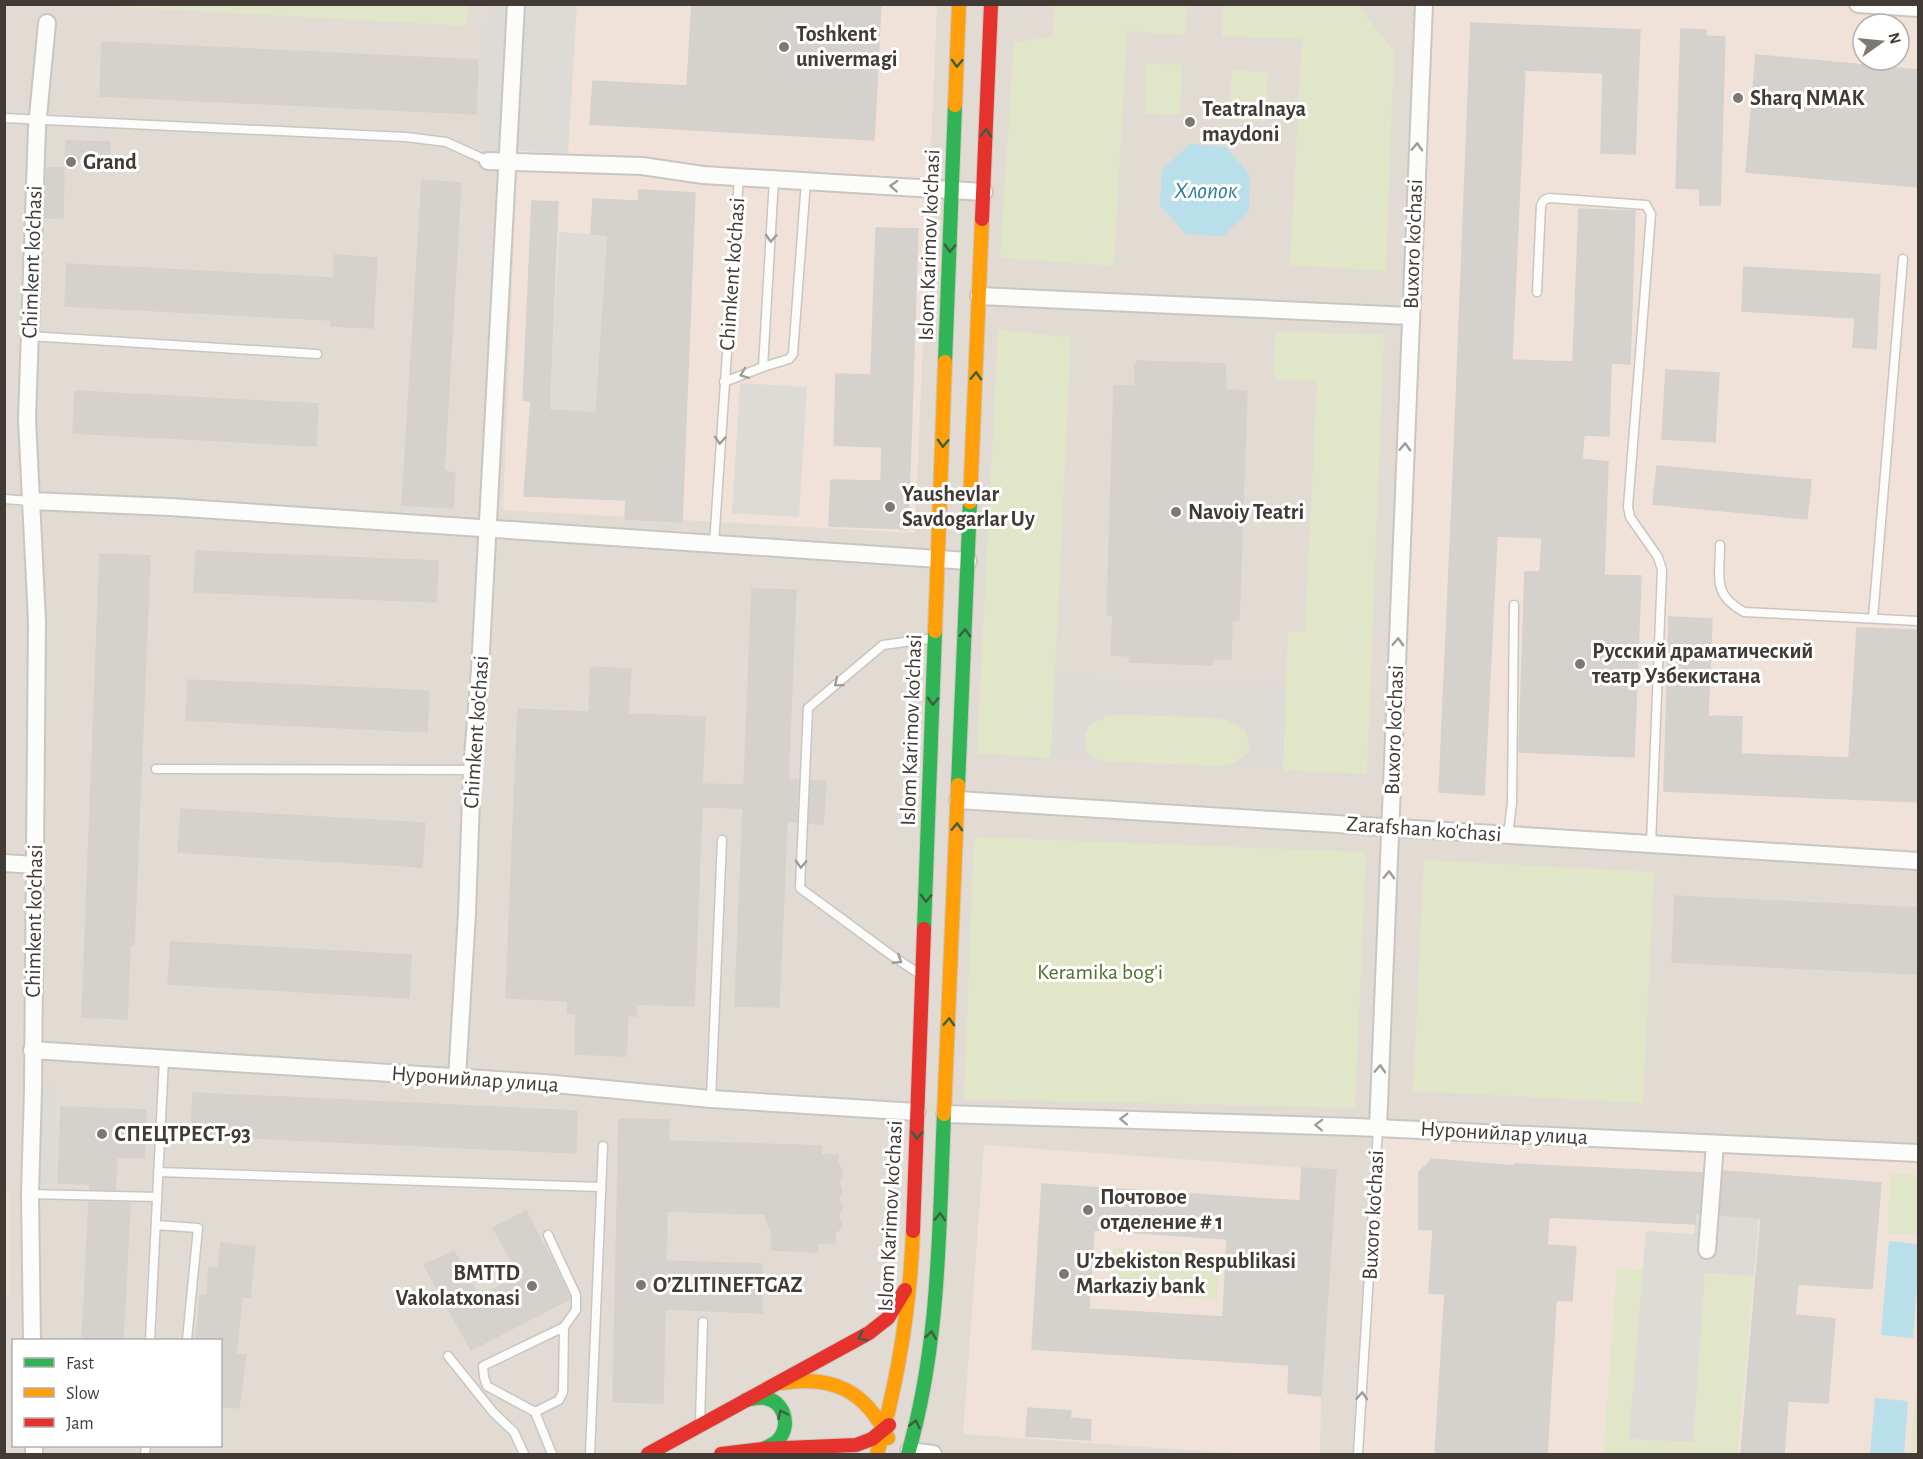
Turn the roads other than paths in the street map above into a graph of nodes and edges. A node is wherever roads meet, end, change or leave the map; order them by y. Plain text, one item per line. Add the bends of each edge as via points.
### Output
1 (516, 4) edge
2 (959, 4) edge
3 (991, 4) edge
4 (1424, 4) edge
5 (1858, 4) edge
6 (1918, 8) edge
7 (47, 23) dead end
8 (4, 118) edge
9 (38, 119) junction
10 (488, 161) joint
11 (508, 162) junction
12 (739, 177) junction
13 (774, 179) junction
14 (806, 181) junction
15 (952, 190) junction
16 (984, 192) junction
17 (1902, 259) dead end
18 (1537, 292) dead end
19 (979, 296) junction
20 (1410, 316) junction
21 (29, 336) junction
22 (317, 354) dead end
23 (763, 367) junction
24 (724, 382) junction
25 (4, 500) edge
26 (32, 501) junction
27 (488, 529) junction
28 (714, 544) junction
29 (1720, 545) dead end
30 (938, 559) junction
31 (968, 561) junction
32 (1514, 605) dead end
33 (1873, 618) junction
34 (1918, 621) edge
35 (935, 638) junction
36 (156, 769) dead end
37 (472, 770) junction
38 (944, 799) junction
39 (1391, 826) junction
40 (1508, 835) junction
41 (722, 840) dead end
42 (1652, 844) junction
43 (1918, 861) edge
44 (4, 863) edge
45 (35, 865) junction
46 (923, 976) junction
47 (32, 1050) junction
48 (164, 1059) junction
49 (457, 1078) junction
50 (711, 1099) junction
51 (917, 1112) junction
52 (945, 1114) junction
53 (1378, 1128) junction
54 (1715, 1144) junction
55 (603, 1146) dead end
56 (1918, 1153) edge
57 (158, 1172) junction
58 (600, 1187) junction
59 (30, 1194) junction
60 (157, 1197) junction
61 (156, 1225) junction
62 (548, 1235) dead end
63 (1707, 1250) dead end
64 (911, 1277) junction
65 (703, 1322) dead end
66 (564, 1327) junction
67 (32, 1339) edge
68 (150, 1339) edge
69 (187, 1339) edge
70 (448, 1356) dead end
71 (771, 1386) junction
72 (922, 1393) junction
73 (744, 1401) junction
74 (535, 1412) junction
75 (699, 1426) junction
76 (885, 1429) junction
77 (835, 1446) junction
78 (763, 1449) junction
79 (892, 1452) dead end
80 (908, 1453) edge
81 (524, 1455) edge
82 (552, 1455) edge
83 (590, 1455) edge
84 (648, 1455) edge
85 (721, 1455) edge
86 (855, 1455) edge
87 (877, 1455) edge
88 (933, 1455) edge
89 (1358, 1455) edge

1 - 11 street, Chimkent ko'chasi
2 -> 15 main road, Islom Karimov ko'chasi
16 -> 3 main road, Islom Karimov ko'chasi
20 -> 4 street, Buxoro ko'chasi
5 - 6 street
7 - 9 street, Chimkent ko'chasi
8 - 9 lane
9 - 10 lane via 406,137 446,142
9 - 21 street, Chimkent ko'chasi
10 - 11 street
11 - 12 street via 642,166
11 - 27 street, Chimkent ko'chasi
12 - 13 street, Chimkent ko'chasi
12 - 24 lane, Chimkent ko'chasi
13 - 14 street, Chimkent ko'chasi
13 -> 23 lane
15 -> 14 street, Chimkent ko'chasi
14 - 23 lane via 793,354
15 - 16 street, Chimkent ko'chasi
15 -> 30 main road, Islom Karimov ko'chasi
16 - 19 main road, Islom Karimov ko'chasi
17 - 33 lane
18 - 42 lane via 1544,200 1646,205 1651,214 1628,507 1630,518 1658,557 1662,570
19 - 20 street
31 -> 19 main road, Islom Karimov ko'chasi
39 -> 20 street, Buxoro ko'chasi
21 - 22 lane
21 - 26 street, Chimkent ko'chasi via 27,419
23 -> 24 lane
24 -> 28 lane, Chimkent ko'chasi
25 - 26 lane
26 - 27 street
26 - 45 street, Chimkent ko'chasi via 37,621
27 - 28 street
27 - 37 street, Chimkent ko'chasi
28 - 30 street
29 - 33 lane via 1720,588 1729,603 1744,612
30 - 31 street
30 - 35 main road, Islom Karimov ko'chasi
38 -> 31 main road, Islom Karimov ko'chasi
32 - 40 lane via 1512,802
33 - 34 lane
35 -> 38 main road, Islom Karimov ko'chasi
35 -> 46 lane via 883,645 808,708 800,888
36 - 37 lane
37 - 49 street, Chimkent ko'chasi
38 - 39 street, Zarafshan ko'chasi
38 -> 46 main road, Islom Karimov ko'chasi
52 -> 38 main road, Islom Karimov ko'chasi
39 - 40 street, Zarafshan ko'chasi
53 -> 39 street, Buxoro ko'chasi
40 - 42 street, Zarafshan ko'chasi
41 - 50 lane
42 - 43 street, Zarafshan ko'chasi
44 - 45 street
45 - 47 street, Chimkent ko'chasi
46 - 51 main road, Islom Karimov ko'chasi
47 - 48 street, Нуронийлар улица
47 - 59 street, Chimkent ko'chasi
48 - 49 street, Нуронийлар улица
48 - 57 lane
49 - 50 street, Нуронийлар улица
50 - 51 street, Нуронийлар улица
51 -> 64 main road, Islom Karimov ko'chasi
53 -> 52 street, Нуронийлар улица
72 -> 52 main road, Islom Karimov ko'chasi via 934,1320
53 - 54 street, Нуронийлар улица
89 -> 53 lane, Buxoro ko'chasi
54 - 56 street, Нуронийлар улица
54 - 63 street
55 - 58 lane
57 - 58 lane
57 - 60 lane
58 - 83 lane
59 - 60 lane
59 - 67 street, Chimkent ko'chasi
60 - 61 lane
61 - 68 lane
61 - 69 lane via 198,1228
62 - 66 lane via 576,1295 576,1310
64 -> 71 main road via 892,1312 877,1328
64 - 76 main road, Islom Karimov ko'chasi via 901,1354
65 - 75 lane
66 - 74 lane via 563,1392 559,1400
66 - 74 lane via 483,1366 487,1386
70 - 81 lane via 514,1432
71 - 73 main road
71 - 76 main road via 804,1381 842,1386 862,1401
72 - 76 main road
80 -> 72 main road, Islom Karimov ko'chasi
73 - 75 main road
78 -> 73 main road via 783,1434 784,1413 769,1399
74 - 82 lane
75 - 84 main road
76 - 77 main road via 866,1442
76 - 79 main road
76 - 87 main road, Islom Karimov ko'chasi
77 - 78 main road
77 - 86 main road
78 - 85 main road
80 - 88 street

